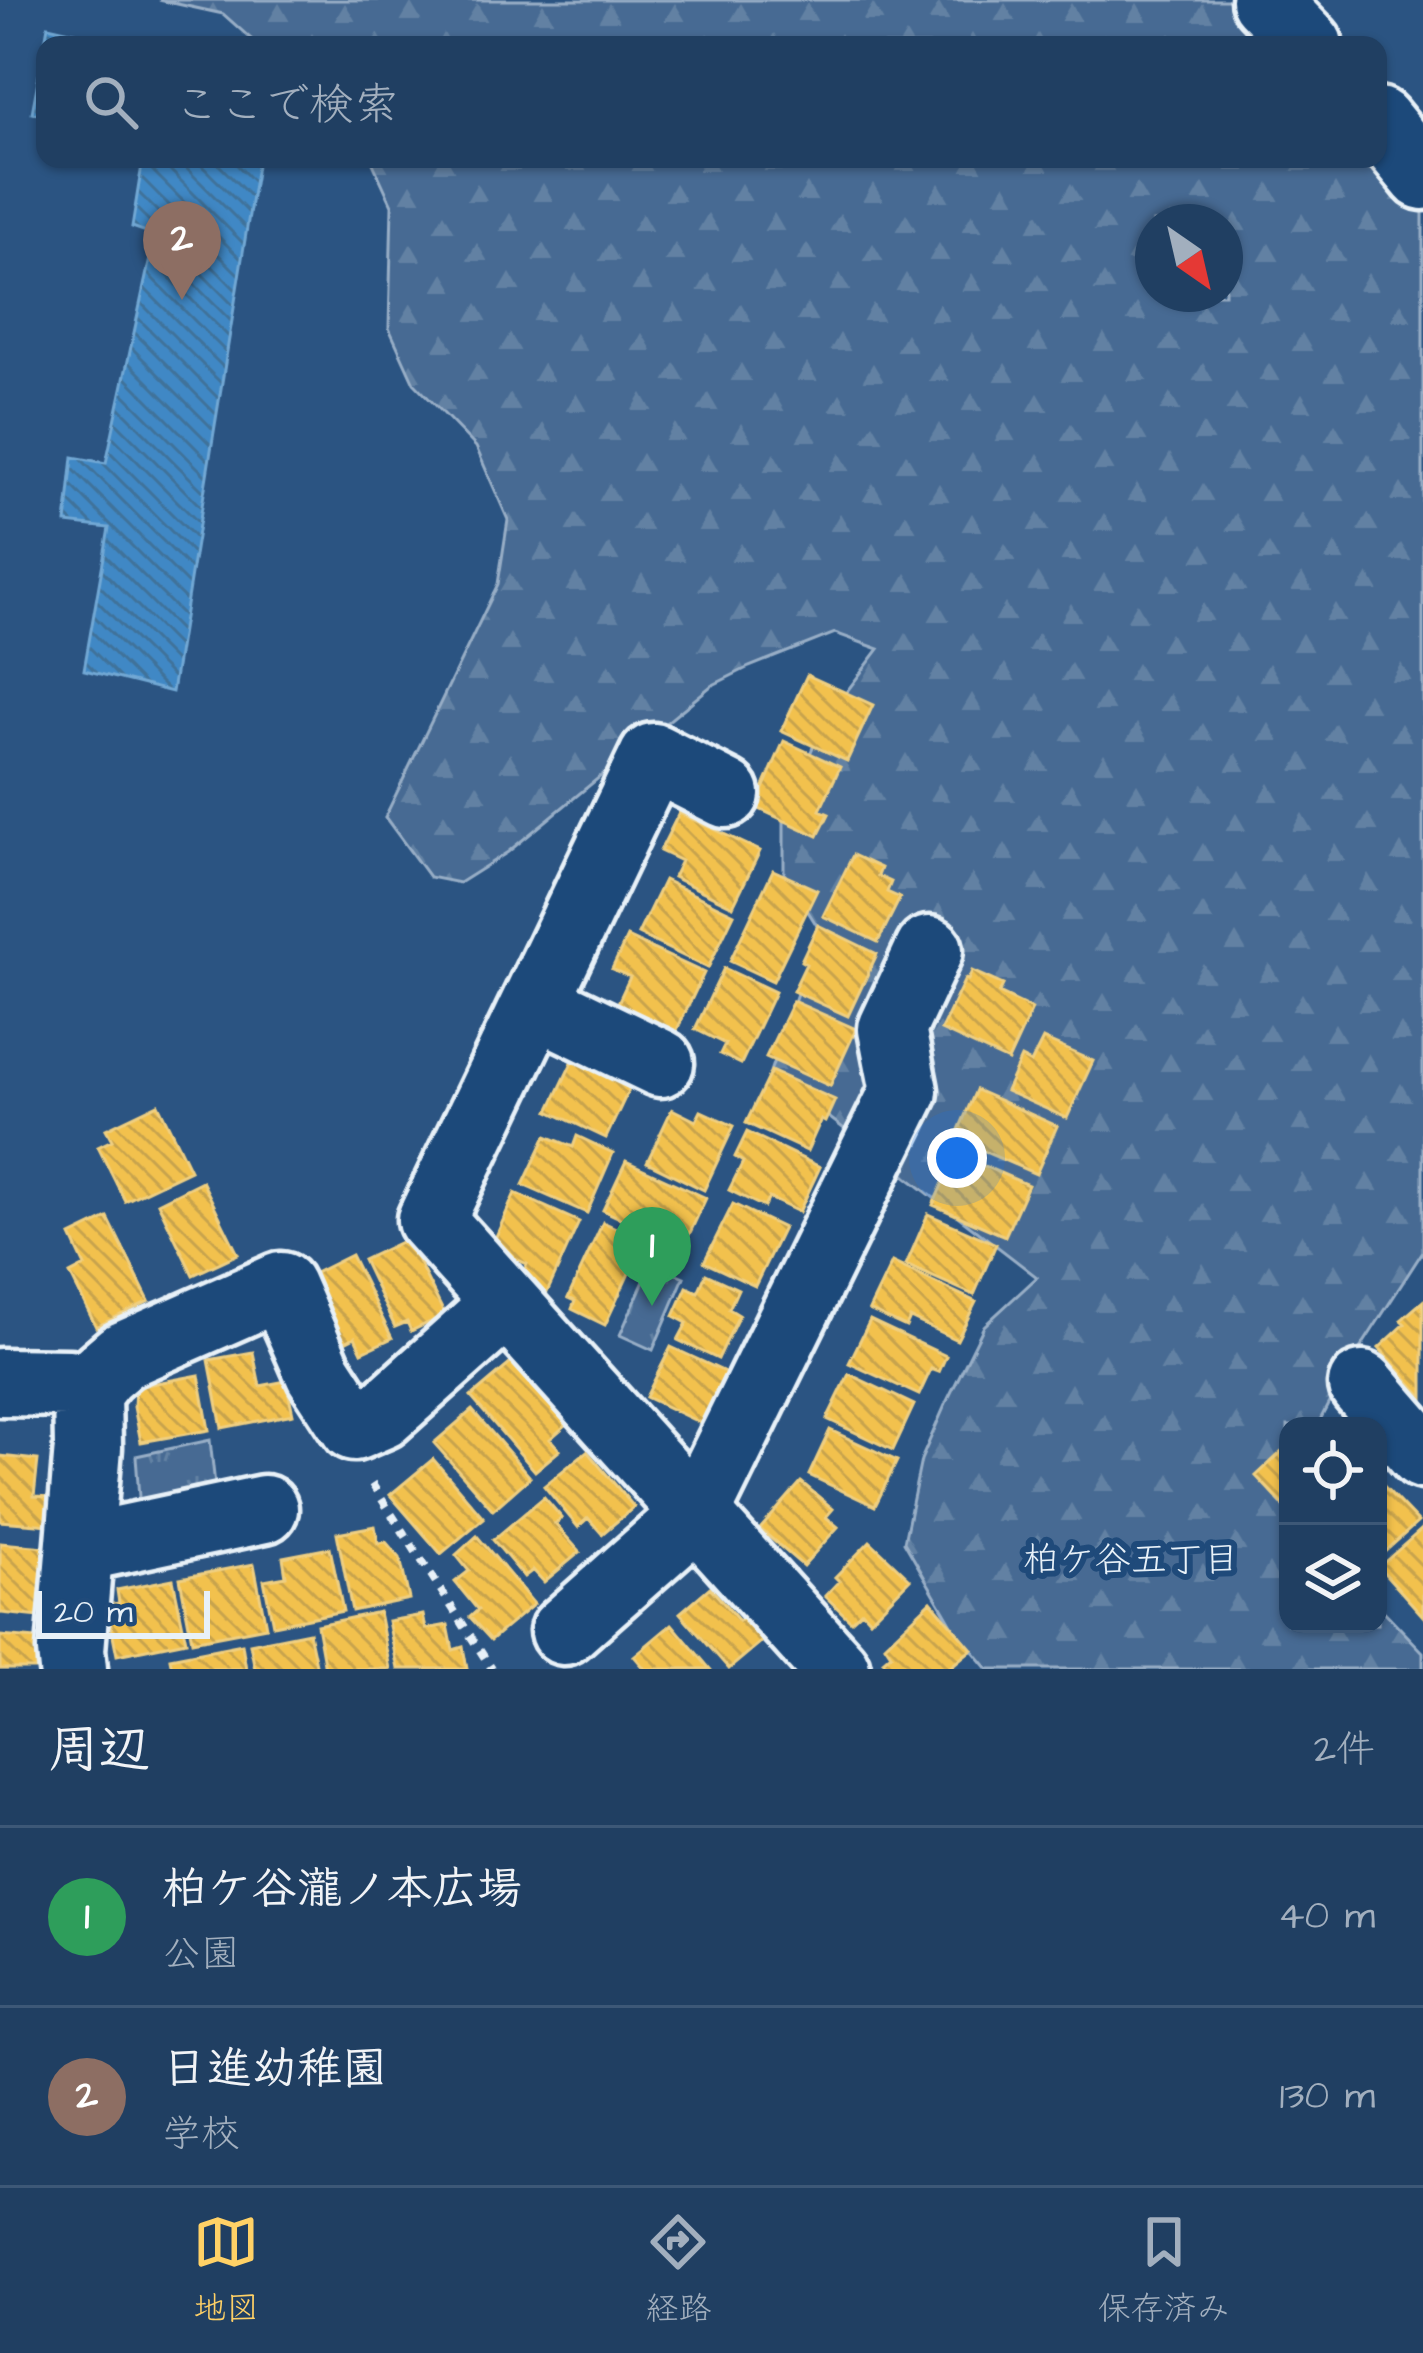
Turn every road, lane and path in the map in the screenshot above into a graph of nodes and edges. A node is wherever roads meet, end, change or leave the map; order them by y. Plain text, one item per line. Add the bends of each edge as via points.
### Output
1 (1265, 0) edge
2 (1300, 36) edge
3 (1387, 132) edge
4 (1423, 176) edge
5 (726, 794) dead end
6 (929, 950) dead end
7 (535, 1003) junction
8 (660, 1063) dead end
9 (506, 1305) junction
10 (0, 1382) edge
11 (1361, 1385) dead end
12 (87, 1392) junction
13 (362, 1454) junction
14 (1423, 1454) edge
15 (264, 1509) dead end
16 (696, 1514) junction
17 (81, 1548) junction
18 (564, 1631) dead end
19 (73, 1669) edge
20 (492, 1669) edge
21 (836, 1669) edge

1 - 2 street
3 - 4 street
5 - 7 street via 652,757
6 - 16 street via 892,1029 904,1091
7 - 8 street
7 - 9 street via 431,1220
9 - 13 street via 382,1415
9 - 16 street
10 - 12 street via 69,1383
11 - 14 street
12 - 13 street via 122,1356 281,1286
12 - 17 street
13 - 20 path
15 - 17 street
16 - 18 street
16 - 21 street
17 - 19 street

